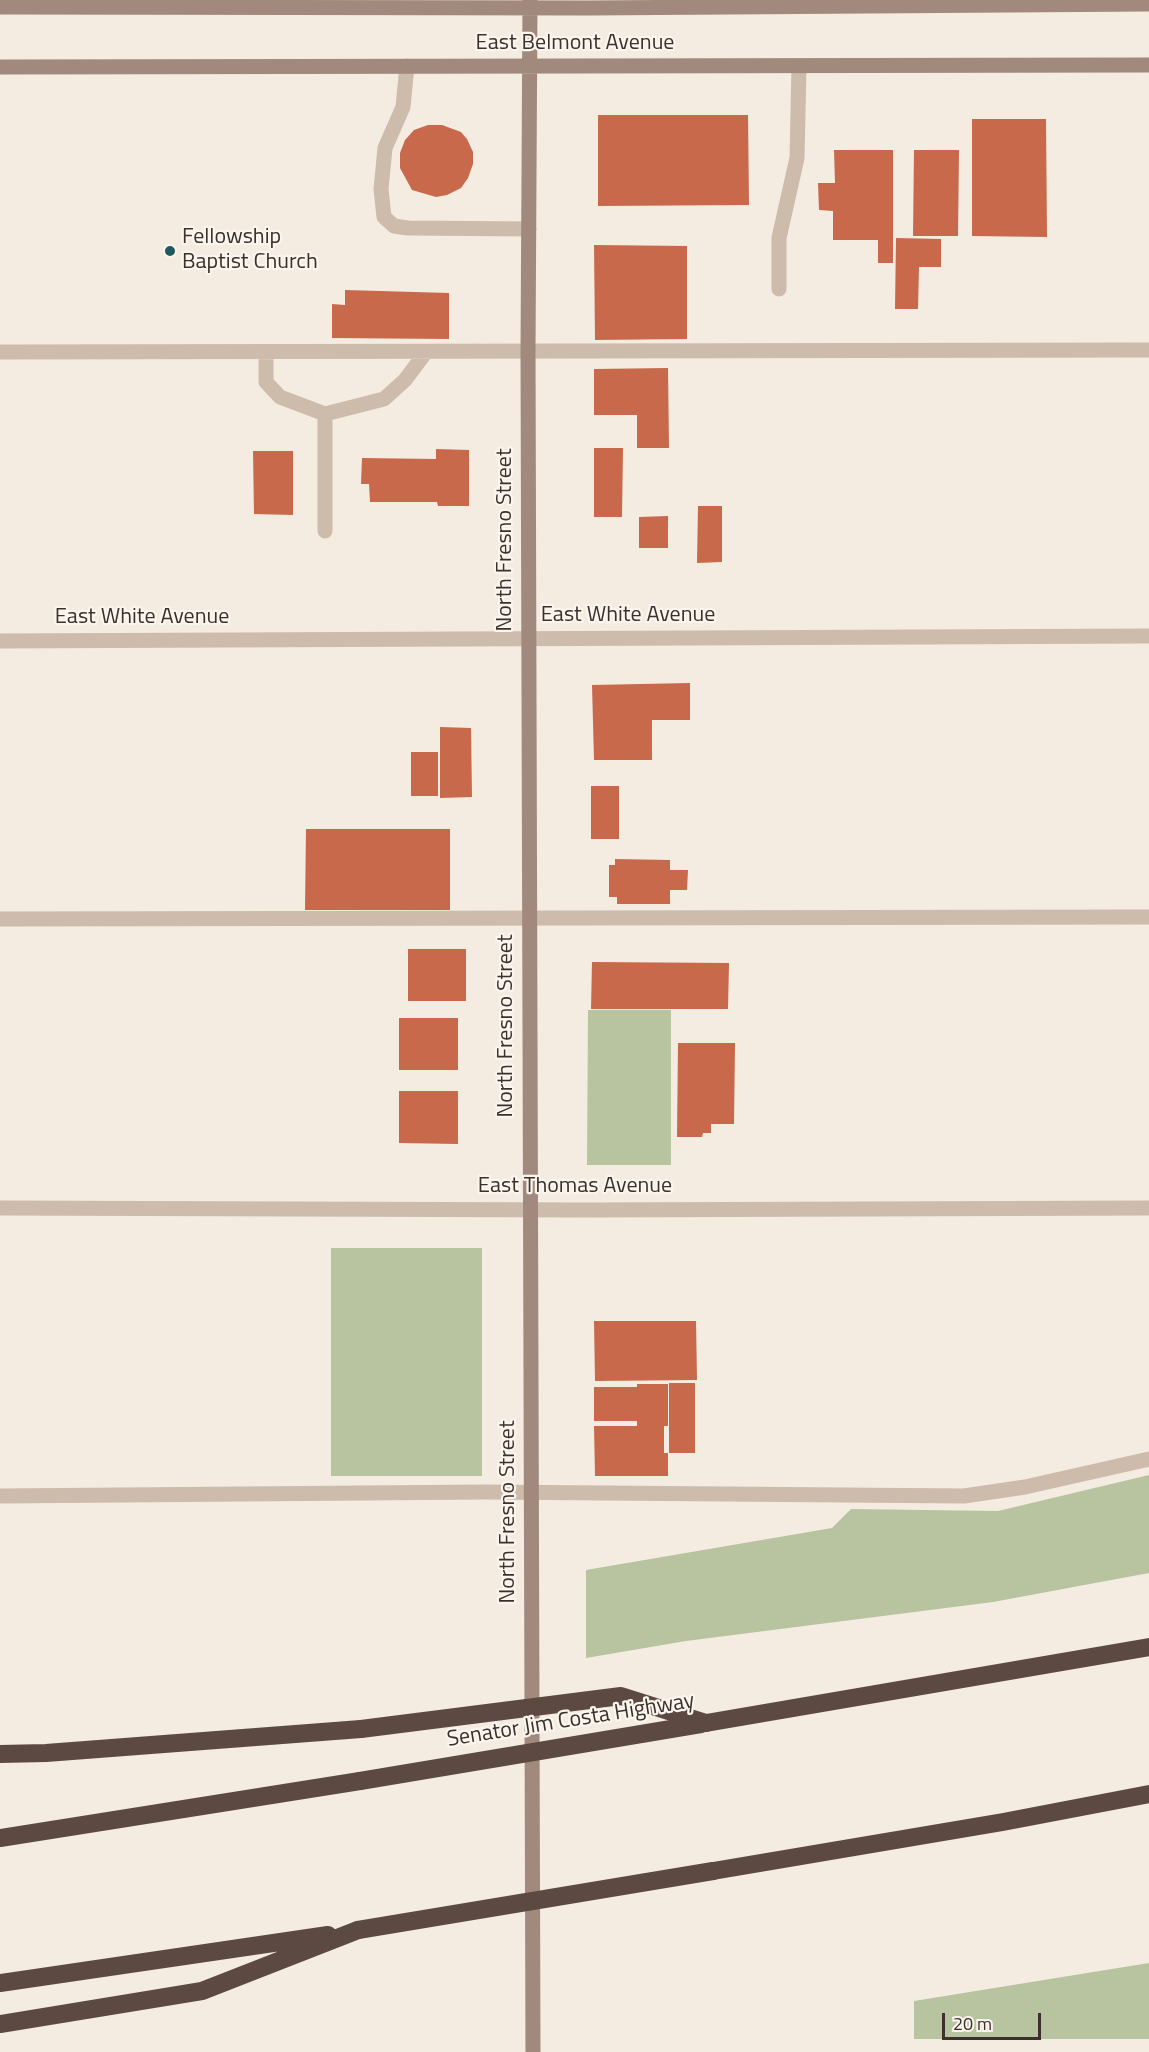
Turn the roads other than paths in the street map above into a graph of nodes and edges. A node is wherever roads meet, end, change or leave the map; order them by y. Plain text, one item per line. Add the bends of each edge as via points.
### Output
1 (1043, 2) edge
2 (785, 3) edge
3 (530, 4) edge
4 (1149, 4) edge
5 (0, 7) edge
6 (407, 66) junction
7 (799, 66) junction
8 (1149, 66) edge
9 (0, 67) edge
10 (530, 67) junction
11 (529, 229) junction
12 (779, 289) dead end
13 (1149, 350) edge
14 (0, 352) edge
15 (266, 352) junction
16 (426, 352) junction
17 (528, 352) junction
18 (325, 414) junction
19 (325, 531) dead end
20 (1149, 636) edge
21 (528, 638) junction
22 (0, 641) edge
23 (1149, 917) edge
24 (529, 918) junction
25 (0, 919) edge
26 (0, 1208) edge
27 (1149, 1208) edge
28 (530, 1210) junction
29 (1149, 1459) edge
30 (531, 1493) junction
31 (0, 1496) edge
32 (1149, 1647) edge
33 (706, 1723) junction
34 (0, 1754) edge
35 (1149, 1794) edge
36 (0, 1838) edge
37 (358, 1930) junction
38 (0, 1983) edge
39 (0, 2024) edge
40 (533, 2052) edge

1 - 2 main road, East Belmont Avenue
1 - 4 main road, East Belmont Avenue
2 - 3 main road, East Belmont Avenue
3 - 5 main road, East Belmont Avenue
3 - 10 main road, North Fresno Street
6 - 9 main road, East Belmont Avenue
6 - 10 main road, East Belmont Avenue
6 - 11 street via 405,99 385,148 381,189 384,217 394,226 408,228
7 - 8 main road, East Belmont Avenue
7 - 10 main road, East Belmont Avenue
7 - 12 street via 797,158 779,238
10 - 11 main road, North Fresno Street
11 - 17 main road, North Fresno Street
13 - 17 street
14 - 15 street
15 - 16 street
15 - 18 street via 266,382 279,397
16 - 17 street
16 - 18 street via 384,399
17 - 21 main road, North Fresno Street
18 - 19 street
20 - 21 street, East White Avenue
21 - 22 street, East White Avenue
21 - 24 main road, North Fresno Street
23 - 24 street
24 - 25 street
24 - 28 main road, North Fresno Street
26 - 28 street, East Thomas Avenue
27 - 28 street, East Thomas Avenue
28 - 30 main road, North Fresno Street
29 - 30 street via 964,1496
30 - 31 street
30 - 40 main road, North Fresno Street
32 - 33 highway, Senator Jim Costa Highway
33 - 34 highway, bridge via 621,1696 361,1729
33 - 36 highway, Senator Jim Costa Highway, bridge
35 - 37 highway, bridge
37 - 38 highway
37 - 39 highway via 202,1991

